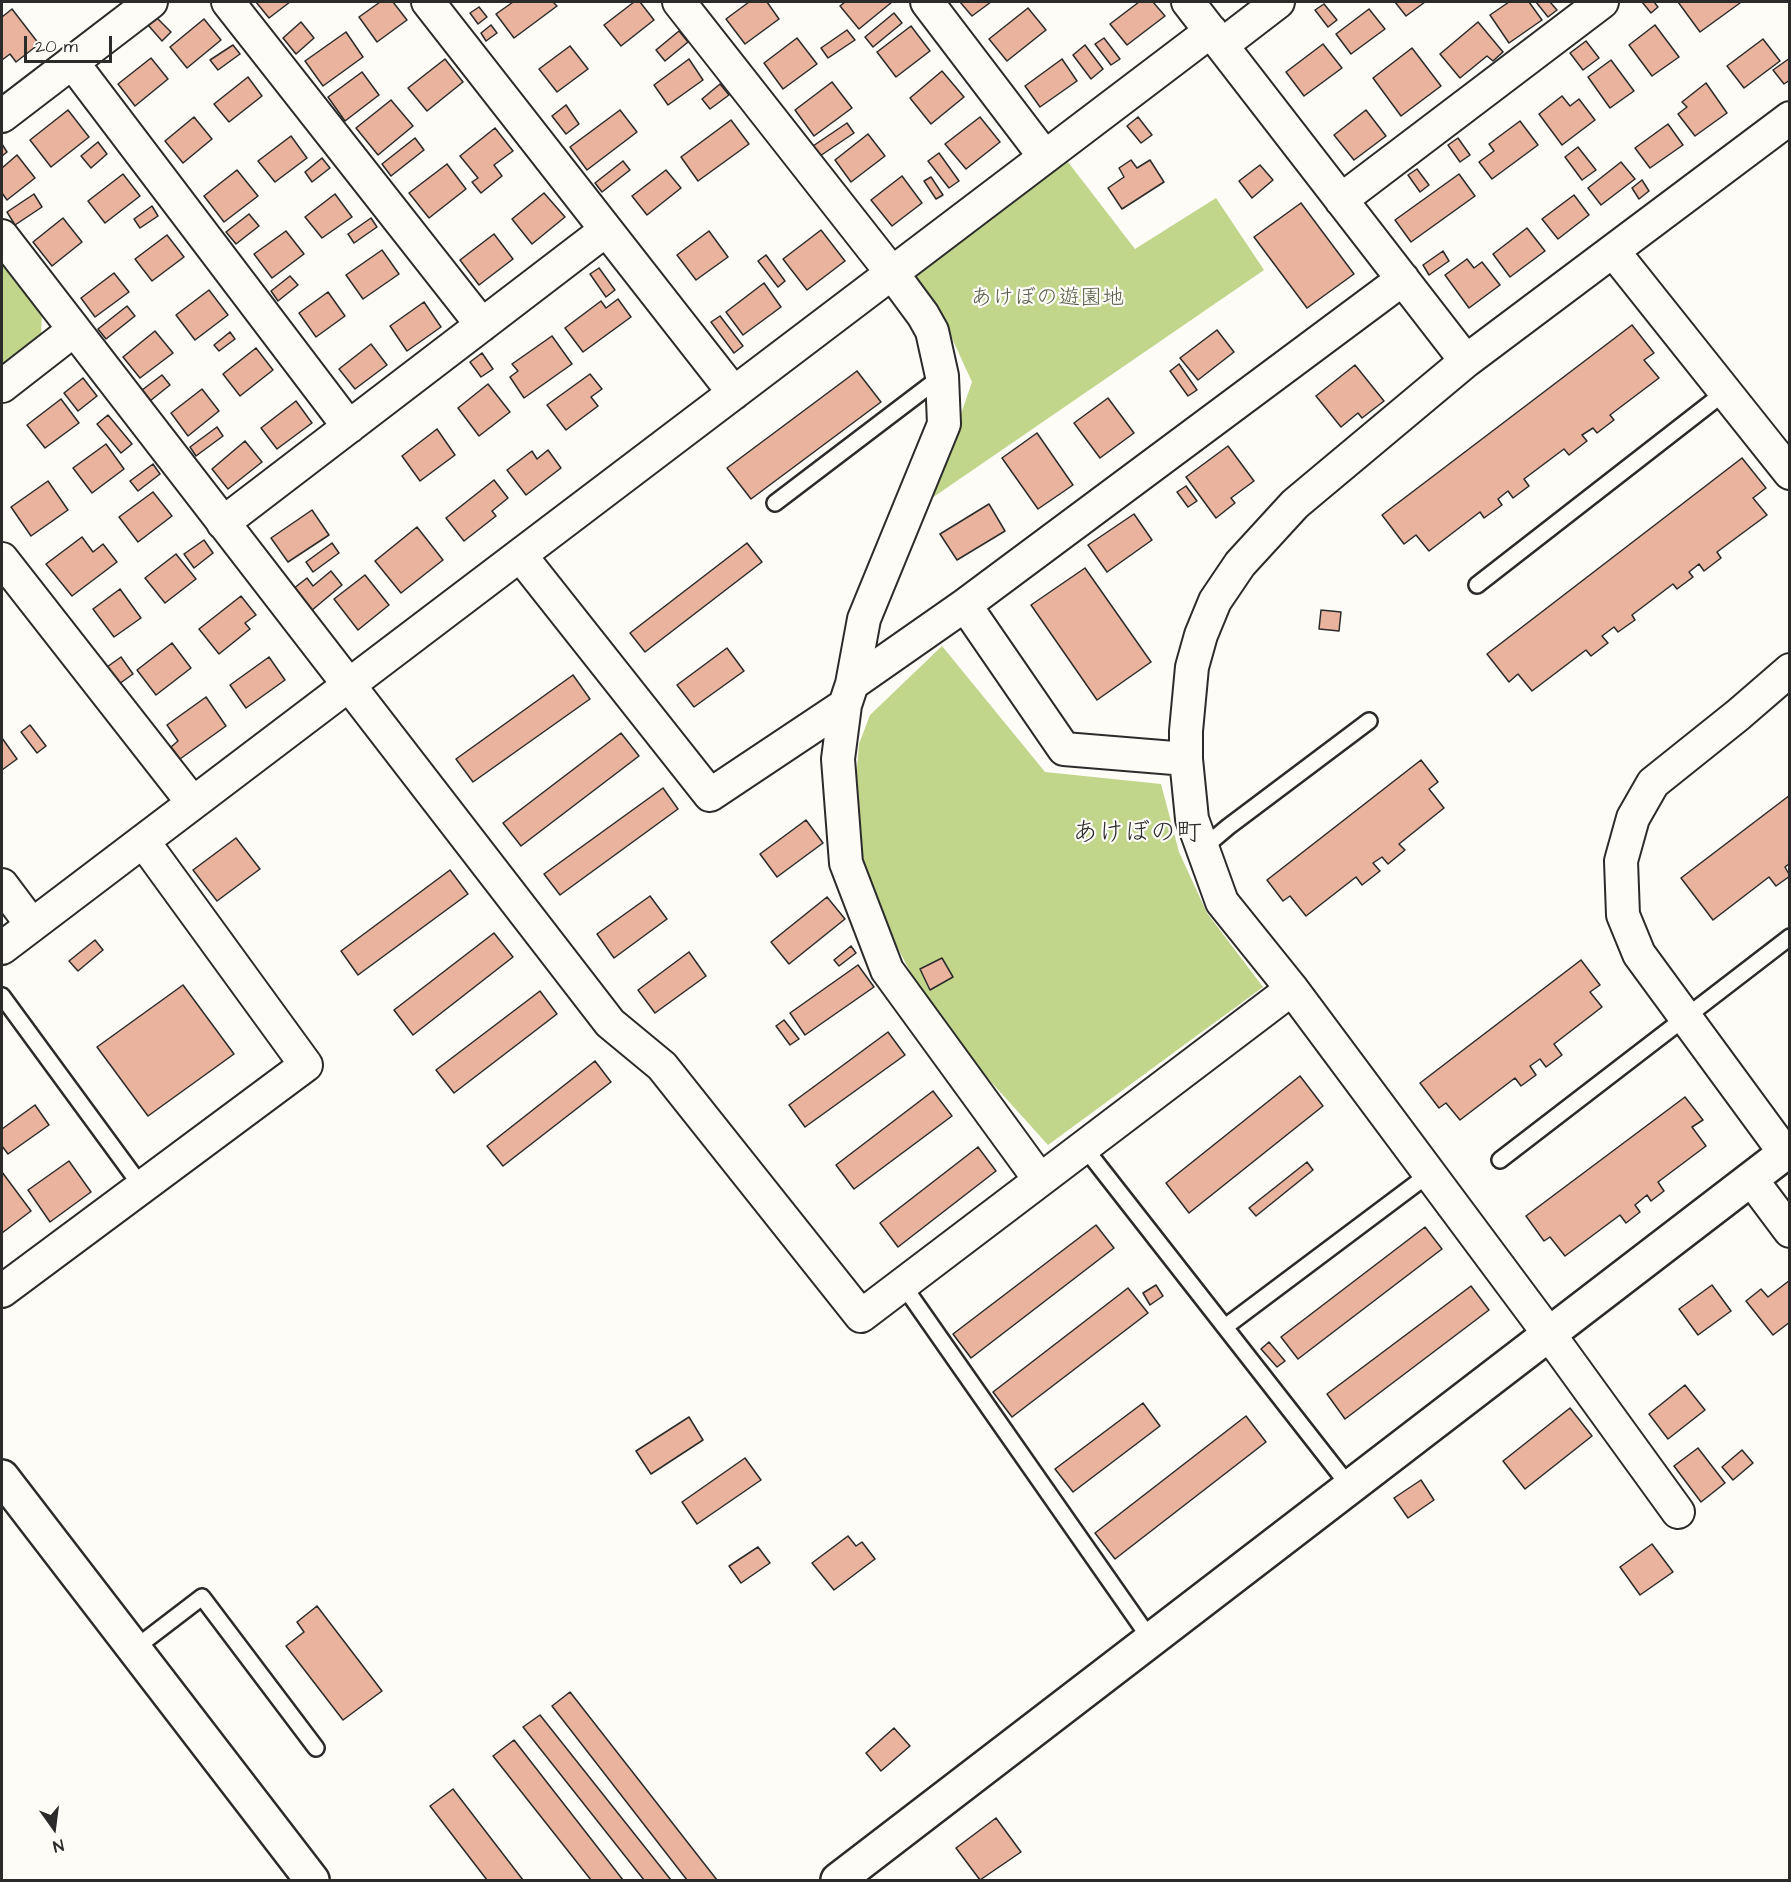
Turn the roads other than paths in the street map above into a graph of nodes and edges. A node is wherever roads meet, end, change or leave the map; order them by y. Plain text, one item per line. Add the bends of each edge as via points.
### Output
1 (151, 2) edge
2 (228, 2) edge
3 (428, 2) edge
4 (679, 2) edge
5 (927, 2) edge
6 (1188, 2) edge
7 (1278, 2) edge
8 (1602, 2) edge
9 (1217, 38) junction
10 (72, 62) junction
11 (2, 116) edge
12 (1790, 118) edge
13 (1045, 157) junction
14 (1341, 200) junction
15 (606, 230) junction
16 (2, 236) edge
17 (1613, 251) junction
18 (892, 273) junction
19 (1403, 279) junction
20 (482, 325) junction
21 (74, 330) junction
22 (1466, 361) junction
23 (942, 376) junction
24 (2, 386) edge
25 (1725, 392) junction
26 (734, 393) junction
27 (349, 427) junction
28 (1790, 473) edge
29 (775, 503) dead end
30 (224, 523) junction
31 (520, 555) junction
32 (2, 559) edge
33 (1477, 585) dead end
34 (965, 605) junction
35 (1790, 670) edge
36 (349, 685) junction
37 (849, 694) junction
38 (1370, 721) dead end
39 (1186, 759) junction
40 (193, 803) junction
41 (143, 841) junction
42 (1202, 849) junction
43 (2, 885) edge
44 (32, 925) junction
45 (1790, 937) edge
46 (2, 948) edge
47 (1292, 989) junction
48 (2, 996) edge
49 (1685, 1017) junction
50 (1084, 1147) junction
51 (1787, 1151) edge
52 (1500, 1160) dead end
53 (1429, 1174) junction
54 (1750, 1179) junction
55 (1040, 1180) junction
56 (142, 1186) junction
57 (1790, 1231) edge
58 (903, 1285) junction
59 (2, 1291) edge
60 (1225, 1327) junction
61 (1549, 1334) junction
62 (2, 1477) edge
63 (1350, 1487) junction
64 (1678, 1512) dead end
65 (1151, 1640) junction
66 (134, 1649) junction
67 (316, 1748) dead end
68 (312, 1881) edge
69 (838, 1881) edge

1 - 10 street
2 - 20 street
3 - 15 street
4 - 18 street
5 - 13 street
6 - 9 street
7 - 9 street
8 - 14 street
9 - 13 street
9 - 14 street
10 - 11 street
10 - 27 street
12 - 17 street
13 - 18 street
14 - 19 street
15 - 20 street
15 - 26 street
16 - 21 street
17 - 22 street
17 - 25 street
18 - 23 street via 932,331
18 - 26 street
19 - 22 street
19 - 34 street
20 - 27 street
21 - 24 street
21 - 30 street
22 - 39 street via 1295,504 1240,564 1215,601 1192,667
23 - 29 lane
23 - 37 street via 944,424 864,619
25 - 28 street
25 - 33 lane
26 - 31 street
27 - 30 street
30 - 36 street
31 - 36 street
31 - 37 street via 710,795
32 - 40 street
34 - 37 street
34 - 39 street via 1064,749
35 - 49 street via 1653,783 1633,818 1621,861 1623,915 1639,954
36 - 40 street
36 - 58 street via 610,1023 662,1066 861,1316
37 - 55 street via 838,759 846,863 887,970
38 - 42 lane
39 - 42 street via 1192,819
40 - 41 street
41 - 44 street
41 - 56 street via 306,1065
42 - 47 street via 1222,902
43 - 44 street
44 - 46 street
45 - 49 lane
47 - 50 street
47 - 53 street
48 - 56 lane
49 - 51 street
49 - 52 lane
50 - 55 street
50 - 60 lane
51 - 54 street
53 - 60 lane
53 - 61 street
54 - 57 street
54 - 61 street
55 - 58 street
56 - 59 street
58 - 65 lane
60 - 63 lane
61 - 63 street
61 - 64 street
62 - 66 street
63 - 65 street
65 - 69 street
66 - 67 lane via 202,1597
66 - 68 street

